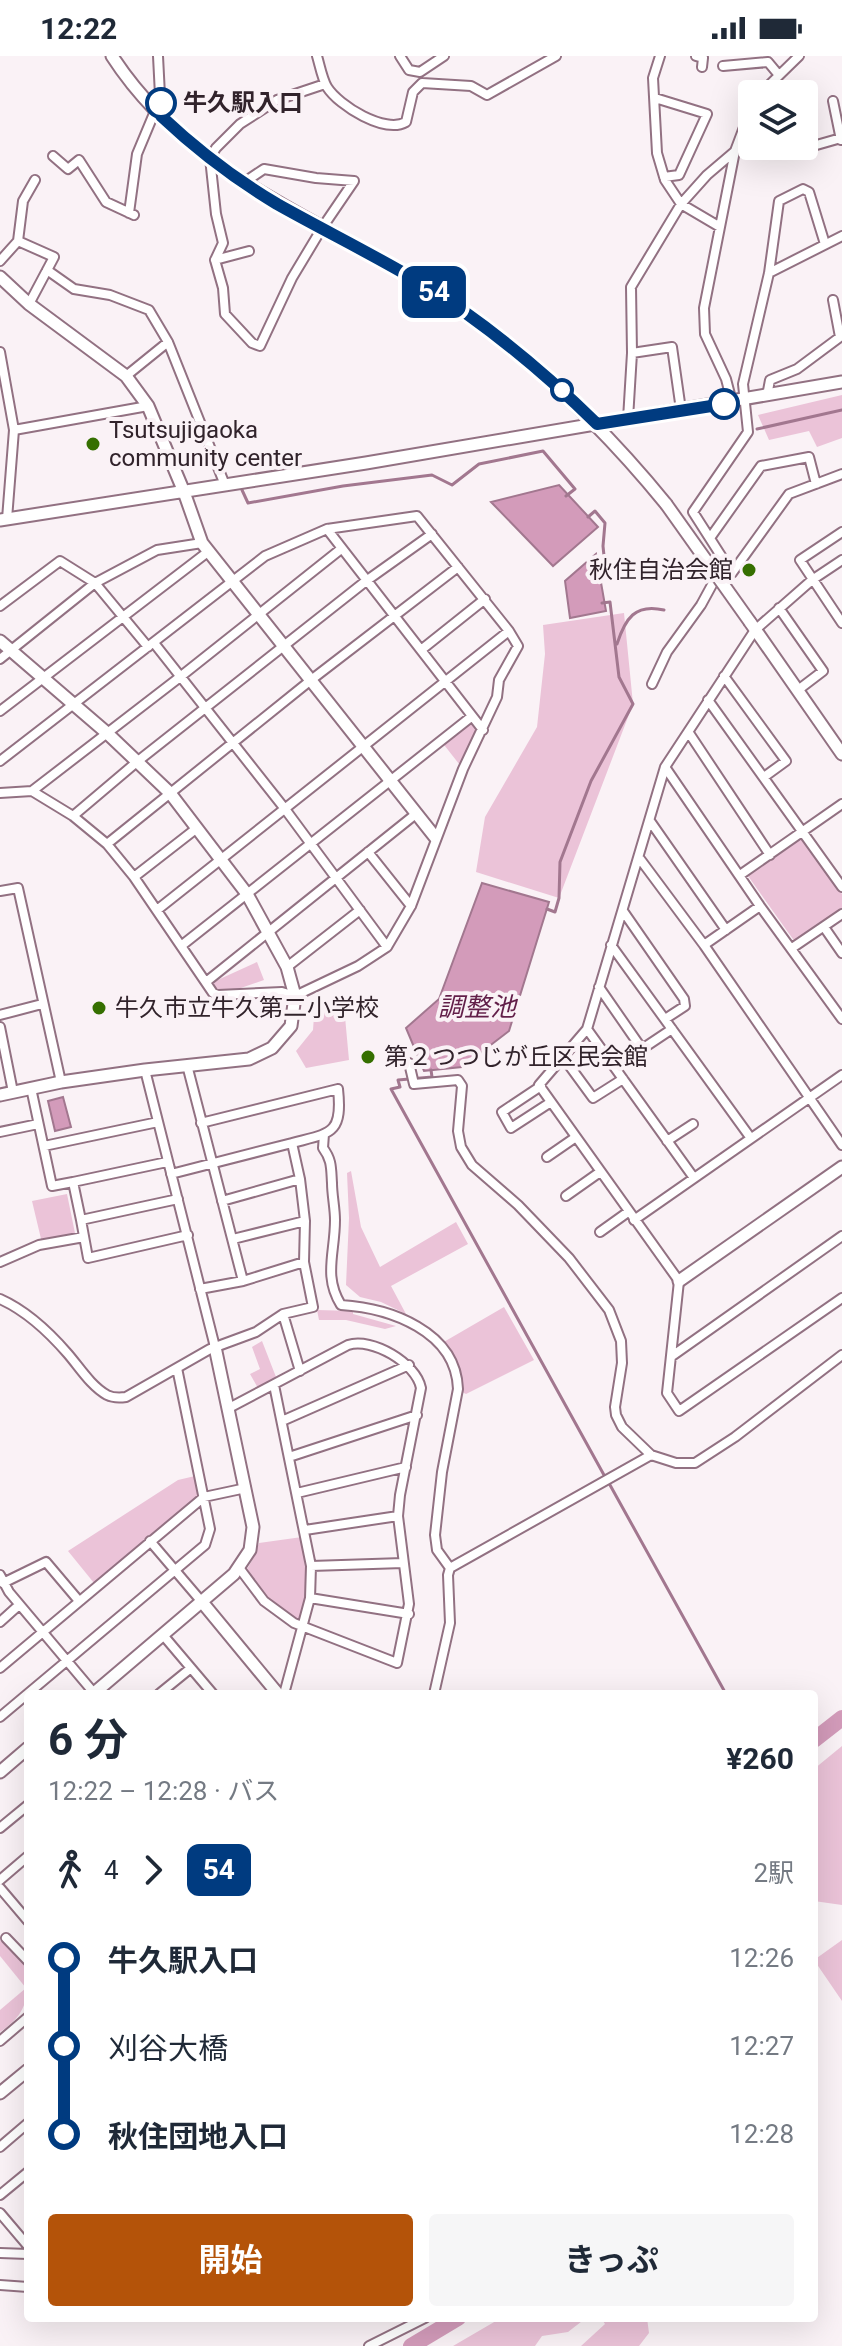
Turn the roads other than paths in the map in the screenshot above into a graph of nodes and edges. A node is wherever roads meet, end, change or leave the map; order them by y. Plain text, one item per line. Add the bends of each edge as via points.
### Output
1 (112, 56) edge
2 (158, 56) edge
3 (317, 56) edge
4 (400, 56) edge
5 (444, 56) edge
6 (556, 56) edge
7 (660, 56) edge
8 (696, 56) edge
9 (799, 56) edge
10 (723, 66) dead end
11 (702, 67) dead end
12 (778, 74) junction
13 (773, 80) edge
14 (325, 84) junction
15 (655, 98) junction
16 (833, 101) dead end
17 (158, 113) junction
18 (841, 140) edge
19 (818, 145) edge
20 (738, 146) edge
21 (735, 151) junction
22 (53, 156) dead end
23 (210, 158) junction
24 (664, 177) junction
25 (35, 180) dead end
26 (243, 183) junction
27 (681, 204) junction
28 (720, 227) junction
29 (322, 228) junction
30 (842, 236) edge
31 (18, 241) junction
32 (825, 244) junction
33 (249, 251) dead end
34 (215, 260) junction
35 (0, 261) edge
36 (47, 270) junction
37 (769, 273) junction
38 (0, 277) edge
39 (833, 300) dead end
40 (29, 304) junction
41 (168, 342) junction
42 (0, 352) edge
43 (632, 353) junction
44 (126, 376) junction
45 (842, 382) edge
46 (767, 396) junction
47 (745, 400) junction
48 (732, 402) junction
49 (148, 406) junction
50 (681, 410) junction
51 (628, 419) junction
52 (597, 424) junction
53 (14, 430) junction
54 (842, 474) edge
55 (816, 484) junction
56 (225, 485) junction
57 (184, 492) junction
58 (4, 519) edge
59 (327, 529) junction
60 (842, 532) edge
61 (432, 534) junction
62 (710, 538) junction
63 (206, 547) junction
64 (341, 549) junction
65 (842, 560) edge
66 (458, 567) junction
67 (732, 573) junction
68 (234, 580) junction
69 (812, 580) junction
70 (366, 581) junction
71 (95, 583) junction
72 (485, 599) junction
73 (0, 606) edge
74 (779, 608) junction
75 (261, 614) junction
76 (394, 616) junction
77 (123, 617) junction
78 (842, 623) edge
79 (752, 626) junction
80 (509, 631) junction
81 (0, 641) edge
82 (151, 645) junction
83 (285, 647) junction
84 (421, 650) junction
85 (11, 651) junction
86 (0, 659) edge
87 (724, 676) junction
88 (180, 677) junction
89 (44, 678) junction
90 (311, 680) junction
91 (445, 683) junction
92 (652, 684) dead end
93 (798, 690) junction
94 (708, 700) junction
95 (75, 705) junction
96 (205, 708) junction
97 (0, 711) edge
98 (471, 717) junction
99 (483, 730) junction
100 (107, 733) junction
101 (689, 733) junction
102 (233, 744) junction
103 (364, 747) junction
104 (842, 754) edge
105 (0, 761) edge
106 (138, 761) junction
107 (665, 767) junction
108 (764, 777) junction
109 (389, 779) junction
110 (32, 791) junction
111 (0, 793) edge
112 (170, 793) junction
113 (842, 804) edge
114 (285, 809) junction
115 (417, 813) junction
116 (73, 816) junction
117 (650, 821) junction
118 (197, 828) junction
119 (803, 832) junction
120 (435, 837) junction
121 (310, 843) junction
122 (107, 844) junction
123 (368, 852) junction
124 (770, 855) junction
125 (640, 859) junction
126 (222, 860) junction
127 (740, 875) junction
128 (134, 877) junction
129 (337, 878) junction
130 (842, 887) edge
131 (0, 891) edge
132 (247, 894) junction
133 (411, 906) junction
134 (760, 906) junction
135 (157, 910) junction
136 (360, 910) junction
137 (623, 911) junction
138 (842, 914) edge
139 (824, 927) junction
140 (269, 930) junction
141 (726, 930) junction
142 (611, 945) junction
143 (704, 945) junction
144 (181, 946) junction
145 (387, 947) junction
146 (792, 948) junction
147 (842, 953) edge
148 (287, 967) junction
149 (206, 982) junction
150 (599, 987) junction
151 (295, 996) junction
152 (42, 1004) junction
153 (0, 1015) edge
154 (665, 1019) junction
155 (842, 1019) edge
156 (0, 1027) edge
157 (587, 1029) junction
158 (672, 1029) junction
159 (563, 1057) junction
160 (409, 1063) dead end
161 (187, 1065) junction
162 (145, 1070) junction
163 (842, 1075) edge
164 (623, 1079) junction
165 (61, 1082) junction
166 (541, 1086) junction
167 (31, 1088) junction
168 (13, 1092) junction
169 (0, 1095) edge
170 (810, 1098) junction
171 (551, 1102) junction
172 (158, 1122) junction
173 (201, 1123) junction
174 (38, 1124) junction
175 (693, 1124) dead end
176 (0, 1132) edge
177 (324, 1134) junction
178 (576, 1137) junction
179 (750, 1137) junction
180 (667, 1141) junction
181 (292, 1143) junction
182 (842, 1145) edge
183 (44, 1146) junction
184 (547, 1157) dead end
185 (167, 1162) junction
186 (211, 1163) junction
187 (842, 1167) edge
188 (600, 1172) junction
189 (171, 1174) junction
190 (694, 1178) junction
191 (300, 1179) junction
192 (73, 1182) junction
193 (566, 1196) dead end
194 (178, 1199) junction
195 (222, 1201) junction
196 (631, 1216) junction
197 (81, 1220) junction
198 (305, 1221) junction
199 (600, 1232) dead end
200 (188, 1235) junction
201 (842, 1236) edge
202 (84, 1237) junction
203 (233, 1239) junction
204 (0, 1262) edge
205 (304, 1262) junction
206 (243, 1281) junction
207 (679, 1281) junction
208 (200, 1289) junction
209 (842, 1298) edge
210 (0, 1299) edge
211 (283, 1314) junction
212 (215, 1347) junction
213 (842, 1355) edge
214 (672, 1356) junction
215 (409, 1365) junction
216 (177, 1368) junction
217 (300, 1371) junction
218 (274, 1385) junction
219 (229, 1408) junction
220 (417, 1415) junction
221 (282, 1421) junction
222 (651, 1455) junction
223 (289, 1457) junction
224 (406, 1467) junction
225 (246, 1488) junction
226 (297, 1493) junction
227 (204, 1497) junction
228 (398, 1516) junction
229 (305, 1530) junction
230 (150, 1541) junction
231 (403, 1563) junction
232 (311, 1566) junction
233 (450, 1568) junction
234 (240, 1569) junction
235 (175, 1570) junction
236 (2, 1579) edge
237 (310, 1598) junction
238 (79, 1601) junction
239 (202, 1602) junction
240 (19, 1605) junction
241 (409, 1614) junction
242 (0, 1622) edge
243 (302, 1628) junction
244 (43, 1632) junction
245 (163, 1635) junction
246 (67, 1661) junction
247 (0, 1668) edge
248 (191, 1668) junction
249 (32, 1690) edge
250 (90, 1690) edge
251 (98, 1690) edge
252 (164, 1690) edge
253 (210, 1690) edge
254 (275, 1690) edge
255 (285, 1690) edge
256 (435, 1690) edge
257 (24, 1697) edge
258 (0, 1717) edge
259 (24, 1751) edge
260 (0, 1772) edge
261 (24, 1808) edge
262 (0, 1828) edge
263 (24, 1859) edge
264 (0, 1880) edge
265 (0, 1888) edge
266 (24, 1910) edge
267 (6, 1938) dead end
268 (24, 1957) edge
269 (24, 2020) edge
270 (0, 2041) edge
271 (24, 2073) edge
272 (0, 2093) edge
273 (24, 2126) edge
274 (0, 2147) edge
275 (24, 2175) edge
276 (0, 2195) edge
277 (0, 2213) edge
278 (24, 2241) edge
279 (0, 2253) edge
280 (24, 2254) edge
281 (0, 2285) edge
282 (24, 2287) edge
283 (417, 2322) edge
284 (376, 2344) edge

1 - 17 street
2 - 17 street
3 - 14 street
4 - 5 street via 409,70 420,72
6 - 14 street via 487,95 471,86 422,83 413,92 406,122 393,126 343,105
7 - 15 street via 653,78
8 - 11 street via 703,58
9 - 12 street
10 - 12 street via 768,62
12 - 13 street
14 - 23 street via 277,100 240,124
15 - 24 street via 657,153
15 - 24 street via 707,114 679,175
16 - 18 street
17 - 22 street via 137,154 131,214 106,202 79,160 68,169
17 - 23 street
18 - 19 street
20 - 21 street
21 - 27 street
21 - 28 street
23 - 26 street
23 - 34 street via 223,243
24 - 27 street
25 - 31 street via 23,201
26 - 29 street
26 - 29 street via 264,169 354,181
27 - 28 street
27 - 43 street via 631,287
28 - 48 street via 704,308 705,334
29 - 34 street via 260,346 225,314
29 - 52 street via 450,302 504,341
30 - 32 street
31 - 35 street
31 - 36 street via 54,257
32 - 37 street
32 - 37 street via 809,192 803,189 779,201
33 - 34 street
36 - 40 street
36 - 41 street via 74,289 149,310
37 - 47 street via 743,384
38 - 40 street
39 - 46 street via 840,337 797,369 770,380
40 - 44 street
41 - 44 street
41 - 56 street
42 - 53 street
43 - 50 street via 672,347
43 - 51 street
44 - 49 street
45 - 46 street
46 - 47 street
47 - 48 street
47 - 62 street via 748,432 693,512
48 - 50 street
49 - 53 street
49 - 57 street
50 - 51 street
51 - 52 street
52 - 56 street
52 - 79 street, bridge via 666,504
53 - 58 street
54 - 55 street
55 - 62 street via 809,457 761,466
55 - 67 street via 789,494
56 - 57 street
57 - 58 street
57 - 63 street
59 - 61 street via 417,516
59 - 64 street
59 - 68 street via 265,556
60 - 69 street via 800,560
61 - 66 street
61 - 70 street
62 - 67 street
63 - 68 street
63 - 71 street via 157,550
63 - 77 street
64 - 70 street
64 - 75 street
65 - 69 street
66 - 72 street
66 - 76 street
67 - 92 street via 713,583
68 - 75 street
68 - 82 street
69 - 74 street
69 - 78 street
70 - 76 street
70 - 83 street
71 - 73 street via 60,561
71 - 77 street
71 - 85 street
72 - 80 street
72 - 84 street
74 - 79 street
74 - 93 street via 823,671
75 - 83 street
75 - 88 street
76 - 84 street
76 - 90 street
77 - 82 street
77 - 89 street
79 - 87 street
79 - 93 street
80 - 91 street
80 - 99 street via 518,646 499,680
81 - 85 street
82 - 88 street
82 - 95 street
83 - 90 street
83 - 96 street
84 - 91 street
85 - 86 street
85 - 89 street
87 - 94 street
87 - 108 street via 786,761
88 - 96 street
88 - 100 street
89 - 95 street
89 - 97 street
90 - 102 street
90 - 103 street
91 - 98 street
91 - 103 street
93 - 104 street
94 - 101 street
94 - 108 street
95 - 100 street
95 - 105 street
96 - 102 street
96 - 106 street
98 - 99 street
98 - 109 street
99 - 120 street
100 - 106 street
100 - 110 street
101 - 107 street
101 - 124 street
102 - 112 street
102 - 114 street
103 - 109 street
103 - 114 street
106 - 112 street
106 - 116 street
107 - 117 street
107 - 127 street
108 - 119 street
109 - 115 street
109 - 121 street
110 - 111 street
110 - 116 street
112 - 118 street
112 - 122 street
113 - 119 street
114 - 121 street
114 - 126 street
115 - 120 street
115 - 123 street
116 - 122 street
117 - 125 street
117 - 141 street
118 - 126 street
118 - 128 street
119 - 124 street
119 - 130 street
120 - 133 street
121 - 129 street
121 - 132 street
122 - 128 street
123 - 129 street
123 - 133 street
124 - 127 street
125 - 137 street
125 - 143 street
126 - 132 street
126 - 135 street
127 - 134 street
128 - 135 street
129 - 136 street
129 - 140 street
131 - 152 street via 18,888
132 - 140 street
132 - 144 street
133 - 145 street
134 - 141 street
134 - 146 street
135 - 144 street
136 - 145 street
136 - 148 street
137 - 142 street
137 - 154 street via 684,999 685,1006
138 - 139 street
139 - 146 street
139 - 147 street
140 - 148 street
140 - 149 street
141 - 143 street
142 - 150 street
142 - 154 street
143 - 170 street
144 - 149 street
145 - 151 street
146 - 155 street
148 - 151 street
149 - 151 street via 218,995
150 - 157 street
150 - 158 street via 642,1049
151 - 161 street via 291,1026 272,1048 249,1059
152 - 153 street
152 - 165 street
154 - 158 street
156 - 168 street
157 - 159 street
157 - 164 street
158 - 179 street
159 - 164 street via 593,1098
159 - 166 street
160 - 222 street via 414,1084 458,1080 458,1131 472,1165 569,1258 609,1310 621,1341 616,1415
161 - 162 street
161 - 173 street
162 - 165 street
162 - 172 street
163 - 170 street
164 - 180 street
165 - 167 street
166 - 171 street
166 - 171 street via 502,1112 511,1128
167 - 168 street
167 - 174 street
168 - 169 street
170 - 179 street
170 - 182 street
171 - 178 street
172 - 183 street
172 - 185 street
173 - 177 street via 338,1089 335,1126
173 - 186 street
174 - 176 street
174 - 183 street
175 - 180 street
177 - 181 street
177 - 233 street via 323,1148 332,1167 330,1276 335,1295 341,1305 382,1310 416,1325 449,1356 458,1376 435,1535 437,1550
178 - 184 street
178 - 188 street
179 - 190 street
180 - 190 street
181 - 186 street
181 - 191 street
183 - 192 street via 52,1186
185 - 189 street
185 - 192 street
186 - 189 street
186 - 195 street
187 - 207 street
188 - 193 street
188 - 196 street
189 - 194 street
190 - 196 street
191 - 195 street
191 - 198 street
192 - 197 street
194 - 197 street
194 - 200 street
195 - 203 street
196 - 199 street
196 - 207 street
197 - 202 street
198 - 203 street
198 - 205 street
200 - 202 street via 88,1258
200 - 208 street
201 - 214 street
202 - 204 street via 39,1245
203 - 206 street
205 - 206 street
205 - 211 street via 313,1307
206 - 208 street
207 - 214 street
208 - 212 street
209 - 214 street via 679,1411 667,1393
210 - 216 street via 34,1320 108,1395 126,1397
211 - 212 street via 256,1332
211 - 217 street
212 - 216 street
212 - 219 street
213 - 222 street via 695,1463
215 - 217 street via 359,1342
215 - 220 street via 421,1388
215 - 221 street
216 - 227 street
217 - 218 street
218 - 219 street
218 - 221 street
219 - 225 street
220 - 223 street
220 - 224 street
221 - 223 street
222 - 233 street
223 - 226 street
224 - 226 street
224 - 228 street
225 - 227 street
225 - 234 street via 253,1534
226 - 229 street
227 - 230 street
227 - 235 street via 209,1538
228 - 229 street
228 - 231 street
229 - 232 street
230 - 235 street
230 - 238 street
231 - 232 street
231 - 241 street
232 - 237 street
233 - 256 street via 450,1623
234 - 239 street
234 - 243 street via 274,1610
235 - 239 street
235 - 246 street
236 - 238 street via 46,1562
236 - 240 street
237 - 241 street
237 - 243 street
238 - 244 street
239 - 245 street
239 - 254 street
240 - 242 street
240 - 244 street
241 - 243 street via 397,1663
243 - 255 street
244 - 246 street
244 - 247 street
245 - 248 street
245 - 251 street
246 - 249 street
246 - 250 street
248 - 252 street
248 - 253 street
257 - 258 street
259 - 260 street
261 - 262 street
263 - 264 street
265 - 266 street
267 - 268 street
269 - 270 street
271 - 272 street
273 - 274 street
275 - 276 street
277 - 278 street
279 - 280 street
281 - 282 street
283 - 284 street

